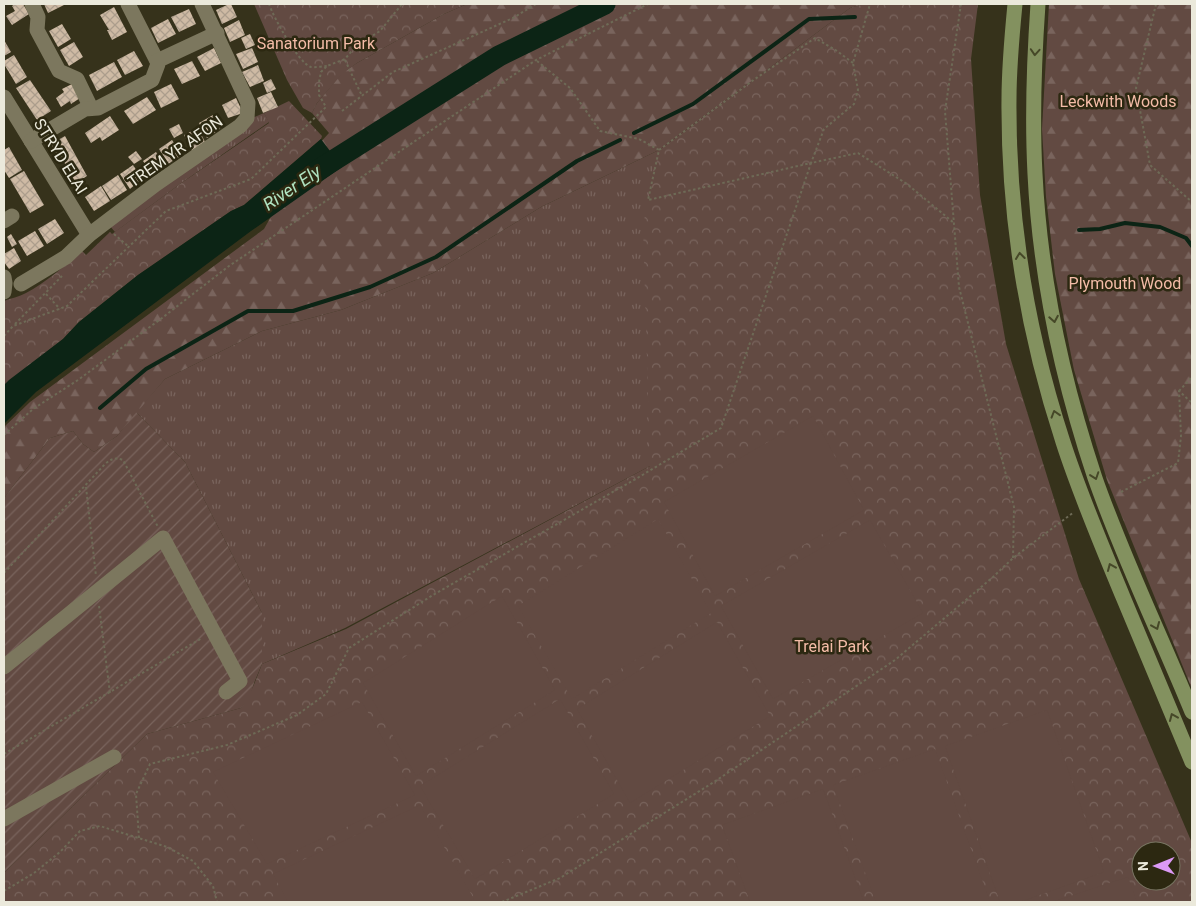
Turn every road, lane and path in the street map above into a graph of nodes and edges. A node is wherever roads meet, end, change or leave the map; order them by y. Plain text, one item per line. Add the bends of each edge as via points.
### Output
1 (32, 4) edge
2 (128, 4) edge
3 (202, 4) edge
4 (269, 4) edge
5 (402, 4) edge
6 (536, 4) edge
7 (648, 4) edge
8 (870, 4) edge
9 (961, 4) edge
10 (1015, 4) edge
11 (1038, 4) edge
12 (1156, 4) edge
13 (217, 33) junction
14 (345, 59) junction
15 (536, 60) junction
16 (157, 61) junction
17 (853, 63) junction
18 (327, 66) junction
19 (362, 96) junction
20 (4, 97) edge
21 (91, 108) junction
22 (342, 111) dead end
23 (31, 141) junction
24 (659, 150) junction
25 (811, 163) junction
26 (1192, 202) edge
27 (954, 223) junction
28 (113, 233) dead end
29 (89, 234) junction
30 (129, 247) junction
31 (66, 272) dead end
32 (4, 277) edge
33 (21, 284) dead end
34 (4, 292) edge
35 (45, 293) junction
36 (60, 309) junction
37 (14, 326) junction
38 (4, 336) edge
39 (1192, 377) edge
40 (1179, 391) junction
41 (1192, 403) edge
42 (4, 435) edge
43 (1121, 492) dead end
44 (1074, 512) dead end
45 (163, 538) junction
46 (1013, 558) junction
47 (4, 573) edge
48 (213, 631) junction
49 (4, 667) edge
50 (226, 692) dead end
51 (1192, 712) edge
52 (4, 754) edge
53 (114, 757) dead end
54 (1192, 762) edge
55 (4, 819) edge
56 (139, 838) junction
57 (4, 890) edge
58 (217, 902) edge
59 (502, 902) edge

1 - 21 street via 38,17 37,30 59,71 77,79
2 - 16 street
3 - 13 street, TREM YR AFON
4 - 18 path via 273,17 302,62 311,67
5 - 14 path via 380,30 356,46
6 - 19 path via 513,18 394,72
7 - 15 path
8 - 17 path
9 - 27 path via 945,111
54 -> 10 main road via 1077,483 1038,354 1021,262 1012,178 1009,99
11 -> 51 main road via 1034,63 1035,176 1044,259 1059,348 1096,479
12 - 26 path via 1136,88 1150,165
13 - 16 street
13 - 29 street, TREM YR AFON via 248,103 247,118
14 - 18 path
14 - 19 path
15 - 24 path via 570,88 600,131 639,139
15 - 42 path via 229,266 85,374 33,408
16 - 21 street via 152,80 98,108
17 - 24 path via 815,38
17 - 25 path via 858,90 854,104 824,129
18 - 30 path via 321,72 319,82 319,94 326,107 251,179 166,211
19 - 22 path
20 - 23 street, STRYD ELAI
21 - 23 street
23 - 29 street, STRYD ELAI
24 - 25 path via 648,200
25 - 27 path via 858,153 907,184
25 - 56 path via 721,428 433,595 349,648 326,694 298,715 226,745 150,764 136,794
27 - 46 path via 959,287 1014,507
28 - 30 path
29 - 33 street, TREM YR AFON via 66,257
30 - 36 path
31 - 35 path
32 - 34 street
35 - 36 path
35 - 37 path
36 - 37 path
37 - 38 path
39 - 40 path
40 - 41 path
40 - 43 path via 1181,436 1178,463
44 - 46 path
45 - 47 path via 123,460 112,459
45 - 48 street
45 - 49 street
46 - 59 path via 894,660 731,771 560,878
48 - 50 street via 240,681
48 - 52 path
53 - 55 street
56 - 57 path via 100,826 80,831 34,873
56 - 58 path via 193,861 213,886

